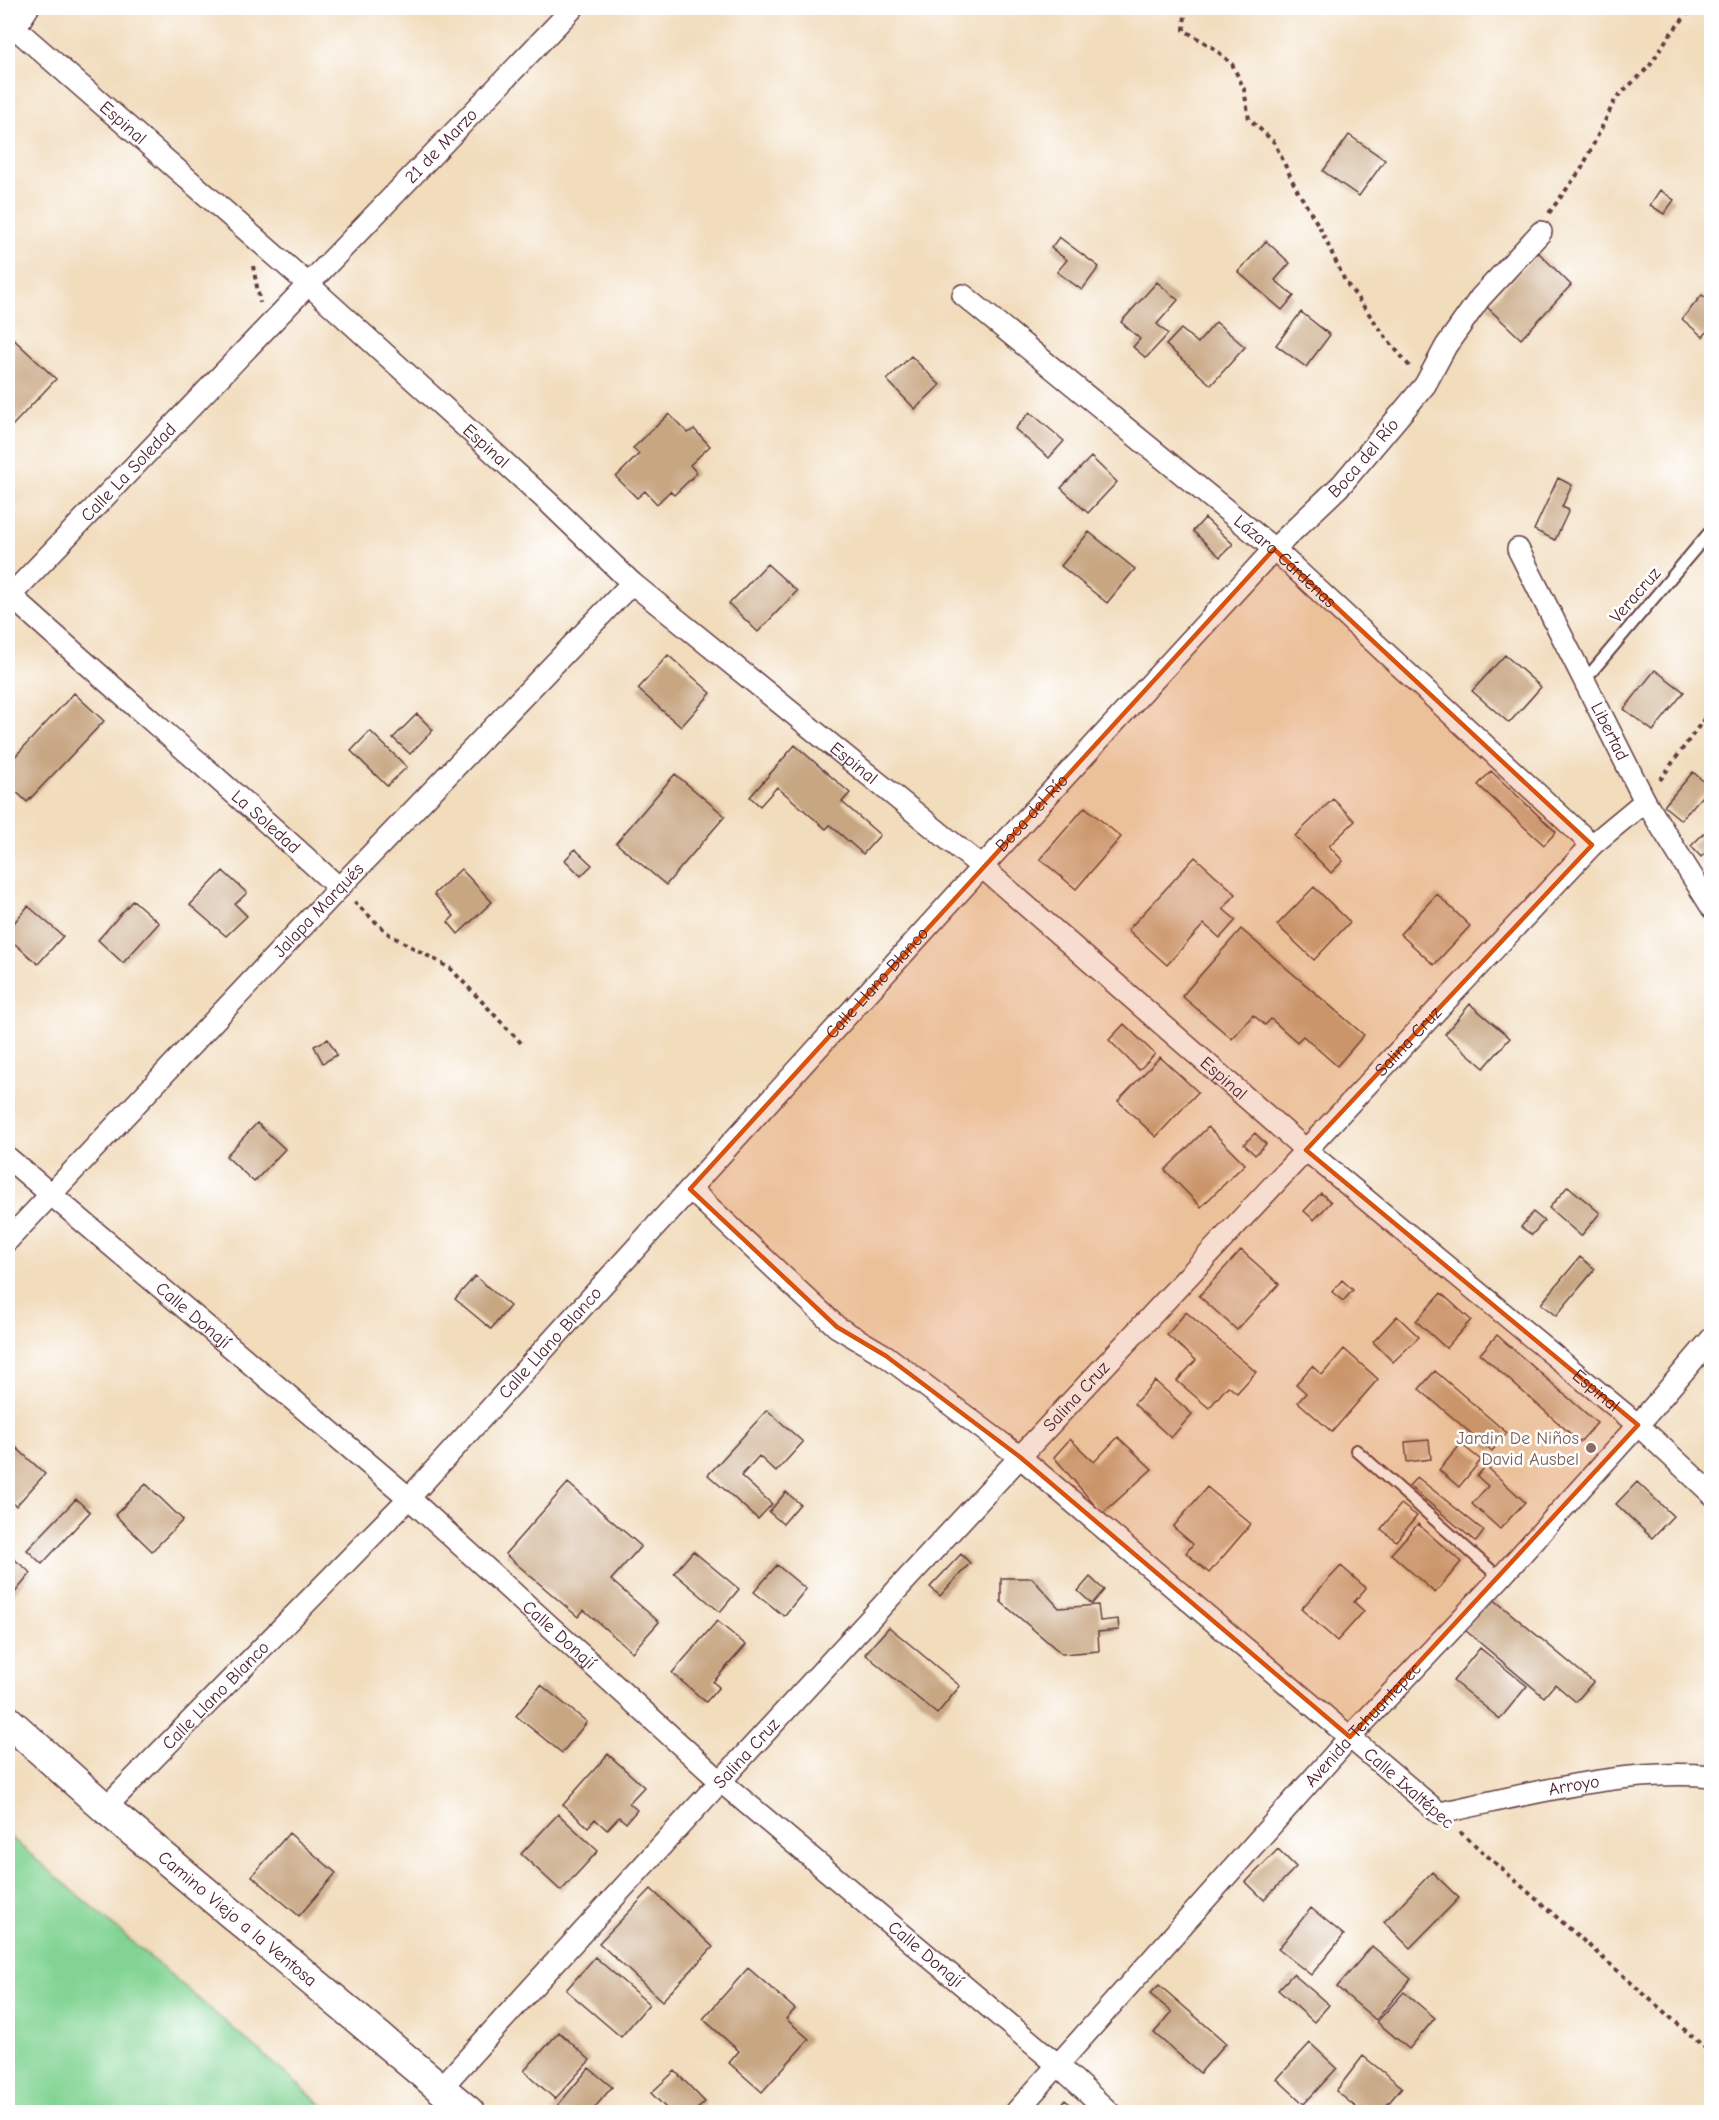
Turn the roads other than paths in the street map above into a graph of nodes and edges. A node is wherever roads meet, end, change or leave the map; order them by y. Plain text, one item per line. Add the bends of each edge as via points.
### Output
1 (28, 8) edge
2 (573, 8) edge
3 (11, 25) edge
4 (1541, 232) road end
5 (309, 285) junction
6 (963, 295) dead end
7 (1712, 529) edge
8 (1274, 549) junction
9 (1518, 549) dead end
10 (632, 583) junction
11 (9, 596) edge
12 (1584, 681) junction
13 (1645, 801) junction
14 (1592, 845) junction
15 (982, 867) junction
16 (339, 888) junction
17 (1712, 908) edge
18 (1306, 1150) junction
19 (8, 1158) edge
20 (690, 1189) junction
21 (51, 1195) junction
22 (8, 1240) edge
23 (1712, 1338) edge
24 (1638, 1425) junction
25 (1356, 1450) dead end
26 (1020, 1458) junction
27 (1712, 1494) edge
28 (409, 1498) junction
29 (1500, 1578) junction
30 (8, 1721) edge
31 (1350, 1737) junction
32 (1712, 1776) edge
33 (719, 1780) junction
34 (105, 1808) junction
35 (1439, 1814) joint
36 (1059, 2066) junction
37 (441, 2088) junction
38 (470, 2112) edge
39 (1016, 2112) edge
40 (1109, 2112) edge

1 - 3 street
2 - 5 street, 21 de Marzo
3 - 5 street, Espinal
4 - 8 street, Boca del Río via 1480,298 1446,346 1425,385 1342,484
5 - 10 street, Espinal
5 - 11 street, Calle La Soledad
6 - 8 street, Lázaro Cárdenas
7 - 12 lane, Veracruz
8 - 14 street, Lázaro Cárdenas
8 - 15 street, Boca del Río
9 - 12 street, Libertad
10 - 15 street, Espinal
10 - 16 street, Jalapa Marqués
11 - 16 street, La Soledad
12 - 13 street, Libertad
13 - 14 street, Salina Cruz
13 - 17 street, Libertad
14 - 18 street, Salina Cruz
15 - 18 street, Espinal
15 - 20 street, Calle Llano Blanco
16 - 21 street, Jalapa Marqués
18 - 24 street, Espinal
18 - 26 street, Salina Cruz
19 - 21 street, Calle Donají
20 - 26 street, Calle Ixaltépec via 837,1328 886,1356
20 - 28 street, Calle Llano Blanco
21 - 22 street, Jalapa Marqués
21 - 28 street, Calle Donají
23 - 24 street, Avenida Tehuantepec
24 - 27 street, Espinal
24 - 29 street, Avenida Tehuantepec
25 - 29 lane
26 - 31 street, Calle Ixaltépec
26 - 33 street, Salina Cruz
28 - 33 street, Calle Donají
28 - 34 street, Calle Llano Blanco
29 - 31 street, Avenida Tehuantepec
30 - 34 main road, Camino Viejo a la Ventosa
31 - 35 street, Calle Ixaltépec
31 - 36 street, Avenida Tehuantepec
32 - 35 street, Arroyo via 1677,1773 1581,1784
33 - 36 street, Calle Donají
33 - 37 street, Salina Cruz
34 - 37 main road, Camino Viejo a la Ventosa
36 - 39 street, Avenida Tehuantepec
36 - 40 street, Calle Donají
37 - 38 main road, Camino Viejo a la Ventosa

